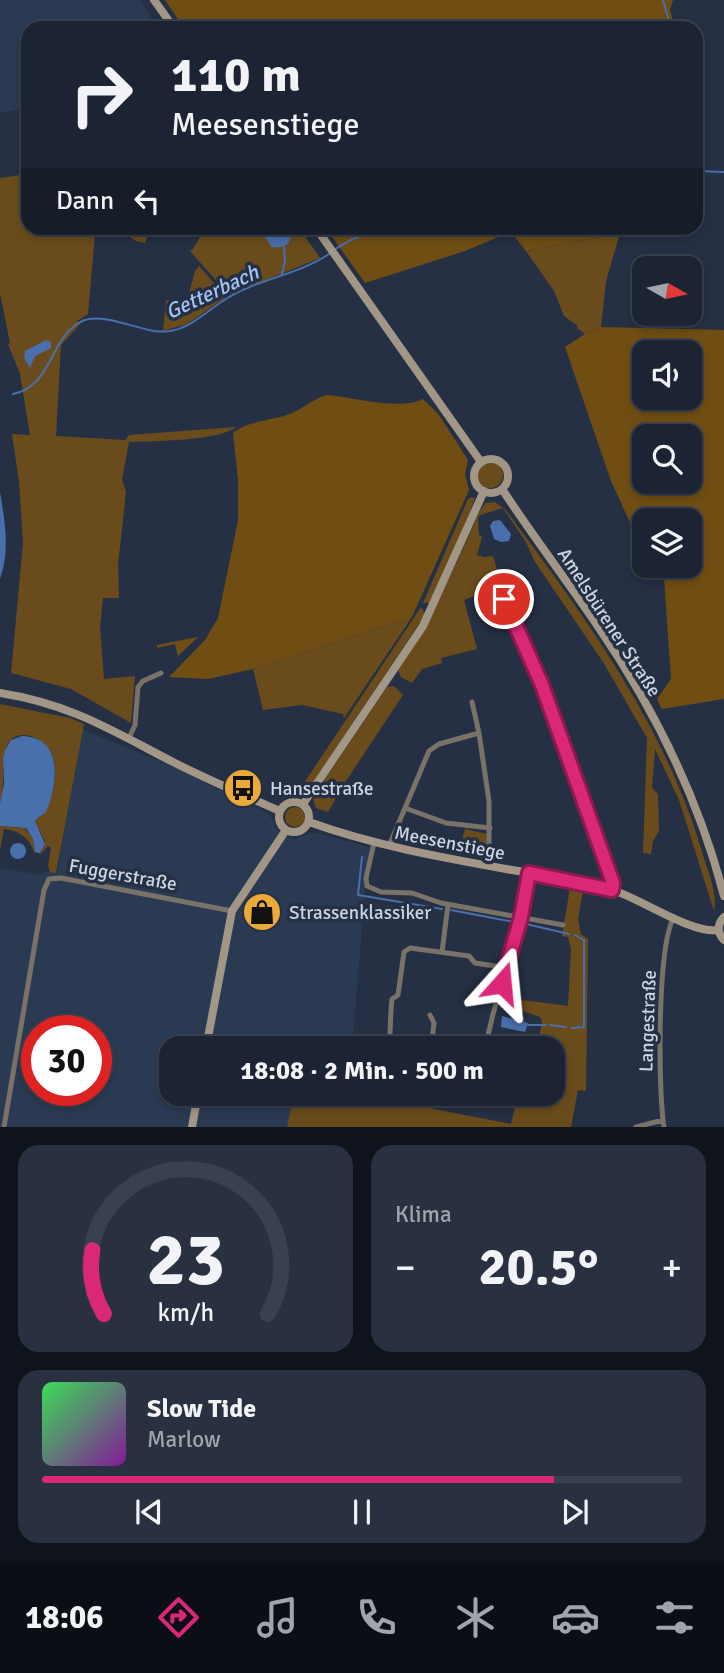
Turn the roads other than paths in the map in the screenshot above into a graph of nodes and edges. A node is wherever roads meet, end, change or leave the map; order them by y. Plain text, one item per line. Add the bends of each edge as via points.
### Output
1 (154, 0) edge
2 (169, 21) edge
3 (321, 235) edge
4 (481, 462) junction
5 (502, 489) junction
6 (484, 491) junction
7 (504, 599) dead end
8 (161, 673) dead end
9 (0, 693) edge
10 (472, 702) dead end
11 (480, 733) junction
12 (129, 738) junction
13 (303, 804) junction
14 (405, 807) junction
15 (280, 811) junction
16 (309, 822) junction
17 (490, 828) junction
18 (286, 830) junction
19 (374, 843) junction
20 (389, 846) junction
21 (489, 850) dead end
22 (529, 873) junction
23 (612, 890) junction
24 (724, 896) edge
25 (447, 905) junction
26 (232, 911) junction
27 (521, 917) junction
28 (674, 917) junction
29 (724, 917) edge
30 (563, 925) dead end
31 (718, 930) junction
32 (724, 940) edge
33 (442, 953) junction
34 (508, 968) junction
35 (430, 1015) dead end
36 (208, 1036) edge
37 (390, 1036) edge
38 (432, 1036) edge
39 (488, 1036) edge
40 (196, 1106) edge
41 (664, 1123) edge
42 (4, 1127) edge
43 (192, 1127) edge
44 (636, 1127) edge

1 - 2 street
3 - 4 street, Amelsbürener Straße
4 - 5 street, Amelsbürener Straße via 493,459 504,466 508,478
4 - 6 street via 474,477
5 - 6 street
5 - 24 street, Amelsbürener Straße via 649,709 695,806
6 - 13 street via 424,626
7 - 23 street via 542,685 607,863
8 - 12 street via 138,687 135,725
9 - 12 street via 74,711
10 - 11 street
11 - 14 street via 433,747
11 - 17 street
12 - 15 street
13 - 15 street via 292,802
13 - 16 street
14 - 17 street via 446,823
14 - 20 street
15 - 18 street via 279,820
16 - 18 street via 299,832
16 - 19 street, Meesenstiege
17 - 21 street
18 - 26 street
19 - 20 street, Meesenstiege
19 - 25 street, Meesenstiege via 367,886 373,891 412,893
20 - 22 street, Meesenstiege
22 - 23 street, Meesenstiege
22 - 27 street
23 - 28 street, Meesenstiege
25 - 27 street, Meesenstiege
25 - 33 street
26 - 36 street
26 - 42 street, Fuggerstraße via 49,879
27 - 30 street, Meesenstiege
27 - 34 street
28 - 31 street, Meesenstiege via 705,930
28 - 41 street, Langestraße via 667,932 661,1021
29 - 31 street
31 - 32 street
33 - 34 street
33 - 37 street via 410,948 404,952
34 - 39 street
35 - 38 street
40 - 43 street
41 - 44 street

